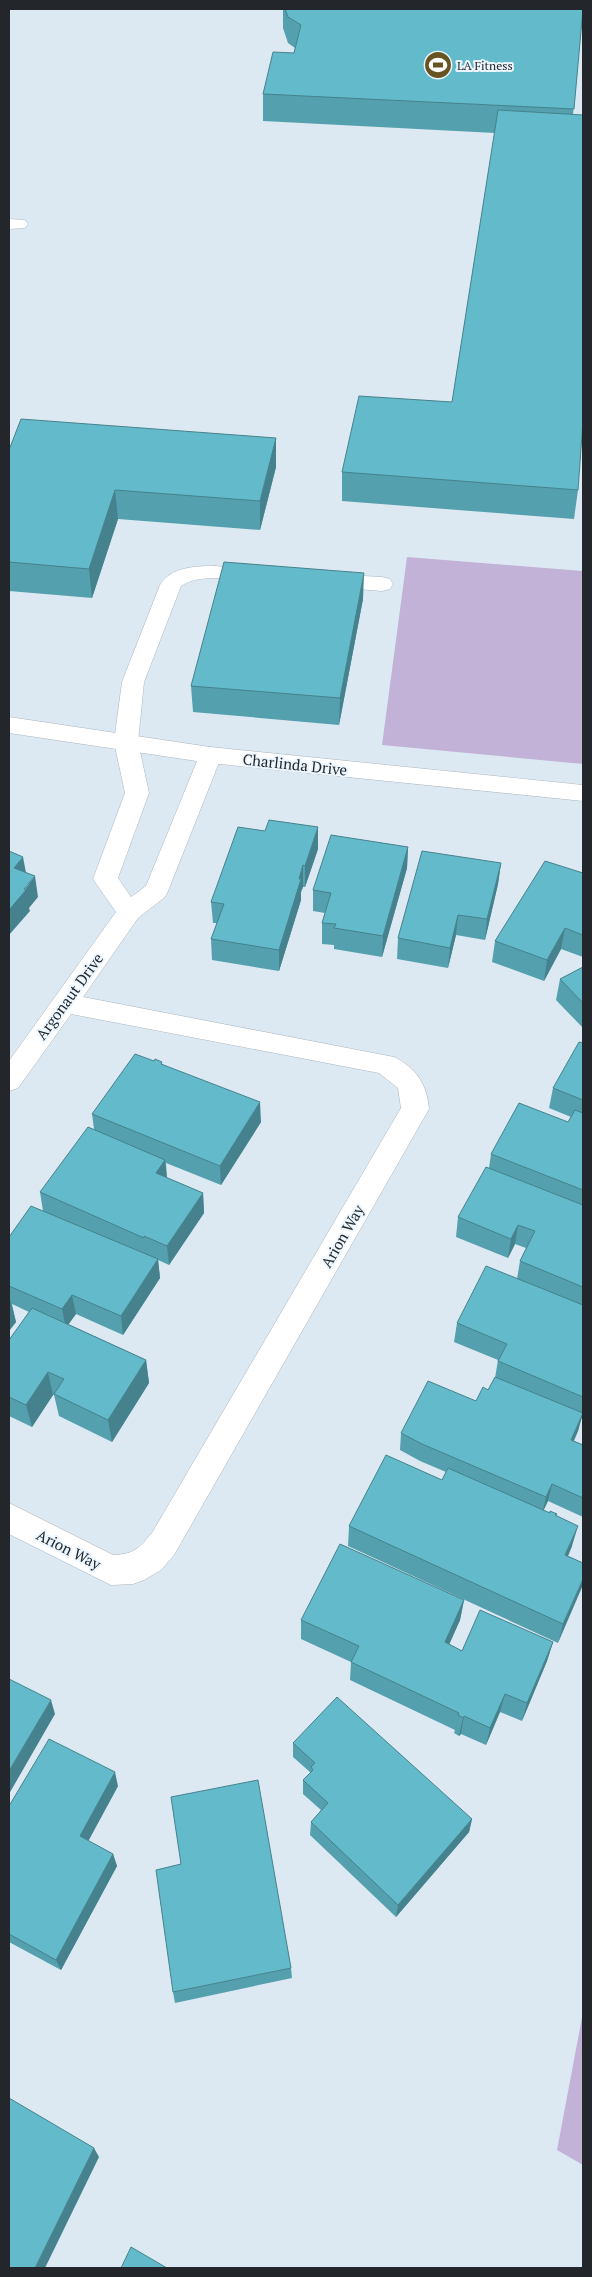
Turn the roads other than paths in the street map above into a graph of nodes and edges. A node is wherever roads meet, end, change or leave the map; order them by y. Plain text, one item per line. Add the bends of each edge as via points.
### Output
1 (277, 577) edge
2 (306, 579) edge
3 (382, 584) dead end
4 (9, 725) edge
5 (126, 742) junction
6 (210, 756) junction
7 (583, 793) edge
8 (129, 912) junction
9 (63, 1003) junction
10 (9, 1081) edge
11 (9, 1518) edge

1 - 5 street via 200,572 174,580 133,682
2 - 3 street
4 - 5 street, Charlinda Drive
5 - 6 street, Charlinda Drive
5 - 8 street via 137,793 105,879
6 - 7 street, Charlinda Drive
6 - 8 street, Argonaut Drive via 156,891
8 - 9 street, Argonaut Drive
9 - 10 street, Argonaut Drive
9 - 11 street, Arion Way via 385,1064 400,1071 410,1083 415,1095 415,1109 163,1544 150,1560 133,1569 111,1570

